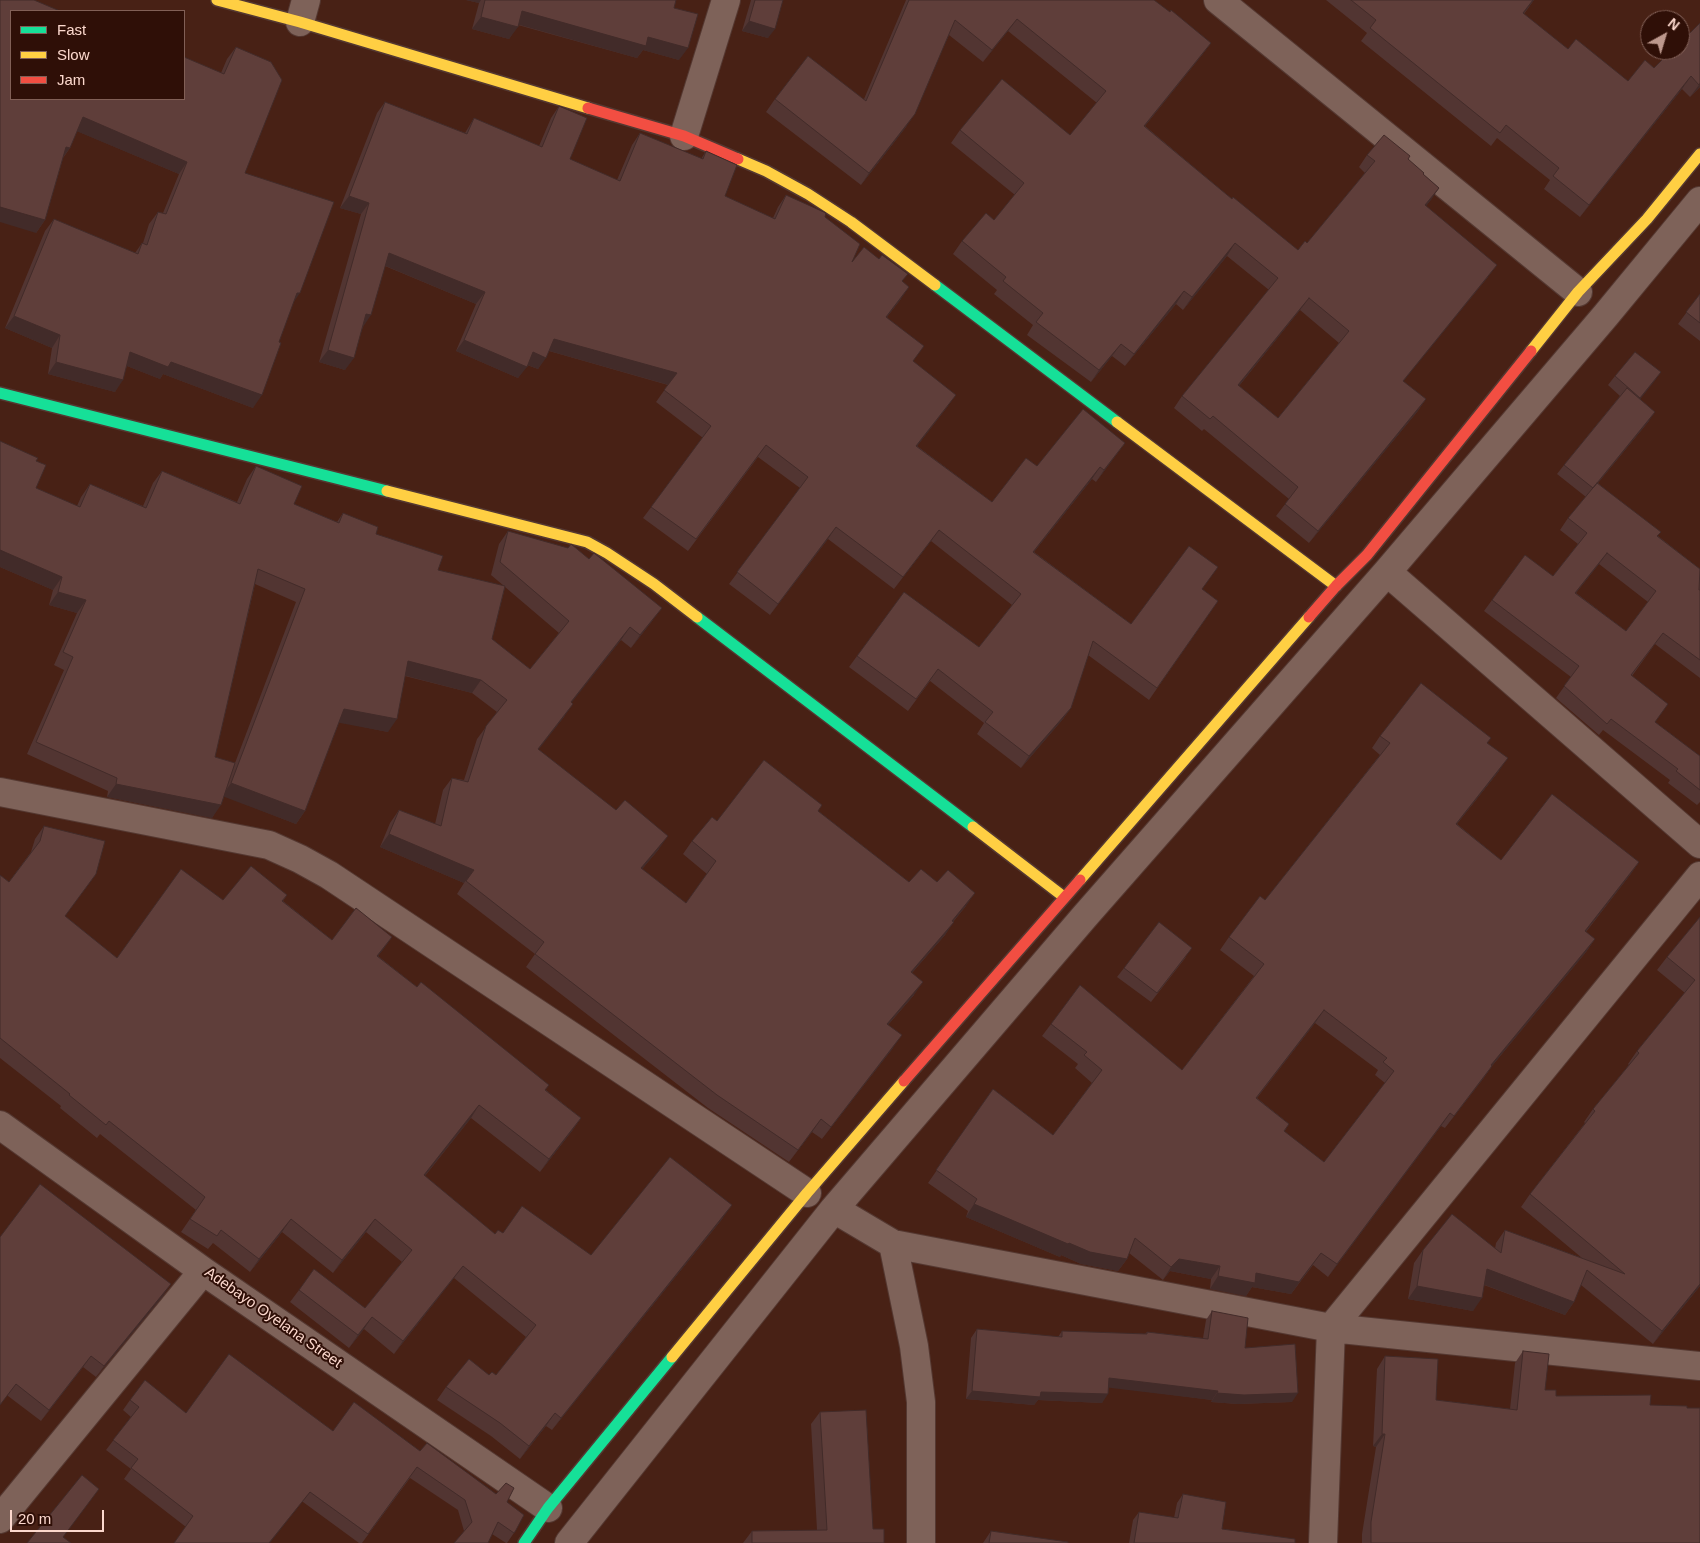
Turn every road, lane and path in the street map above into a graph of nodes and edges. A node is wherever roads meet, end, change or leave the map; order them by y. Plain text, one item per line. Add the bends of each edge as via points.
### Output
1 (217, 0) edge
2 (726, 0) edge
3 (1218, 0) edge
4 (303, 11) edge
5 (684, 136) junction
6 (1700, 154) edge
7 (1700, 202) edge
8 (1578, 292) junction
9 (0, 393) edge
10 (1388, 572) junction
11 (1336, 586) junction
12 (0, 792) edge
13 (1700, 844) edge
14 (1700, 876) edge
15 (1064, 897) junction
16 (0, 1124) edge
17 (864, 1128) junction
18 (886, 1147) junction
19 (807, 1193) junction
20 (834, 1209) junction
21 (893, 1244) junction
22 (203, 1271) junction
23 (1331, 1328) junction
24 (1700, 1366) edge
25 (548, 1508) junction
26 (0, 1519) edge
27 (581, 1539) edge
28 (524, 1543) edge
29 (920, 1543) edge
30 (1323, 1543) edge

1 - 4 street
2 - 5 street
3 - 8 street
4 - 5 street
5 - 11 street via 766,171 851,222
6 - 8 street via 1647,218
7 - 10 street
8 - 11 street via 1367,555
9 - 15 street via 587,542 654,584
10 - 13 street
10 - 18 street
11 - 15 street
12 - 19 street via 269,845 300,859 329,875
14 - 23 street
15 - 17 street
16 - 22 street, Adebayo Oyelana Street
17 - 18 street
17 - 19 street
18 - 20 street
19 - 25 street
20 - 21 street
20 - 27 street
21 - 23 street
21 - 29 street via 914,1346 921,1402
22 - 25 street, Adebayo Oyelana Street
22 - 26 street
23 - 24 street
23 - 30 street
25 - 28 street

